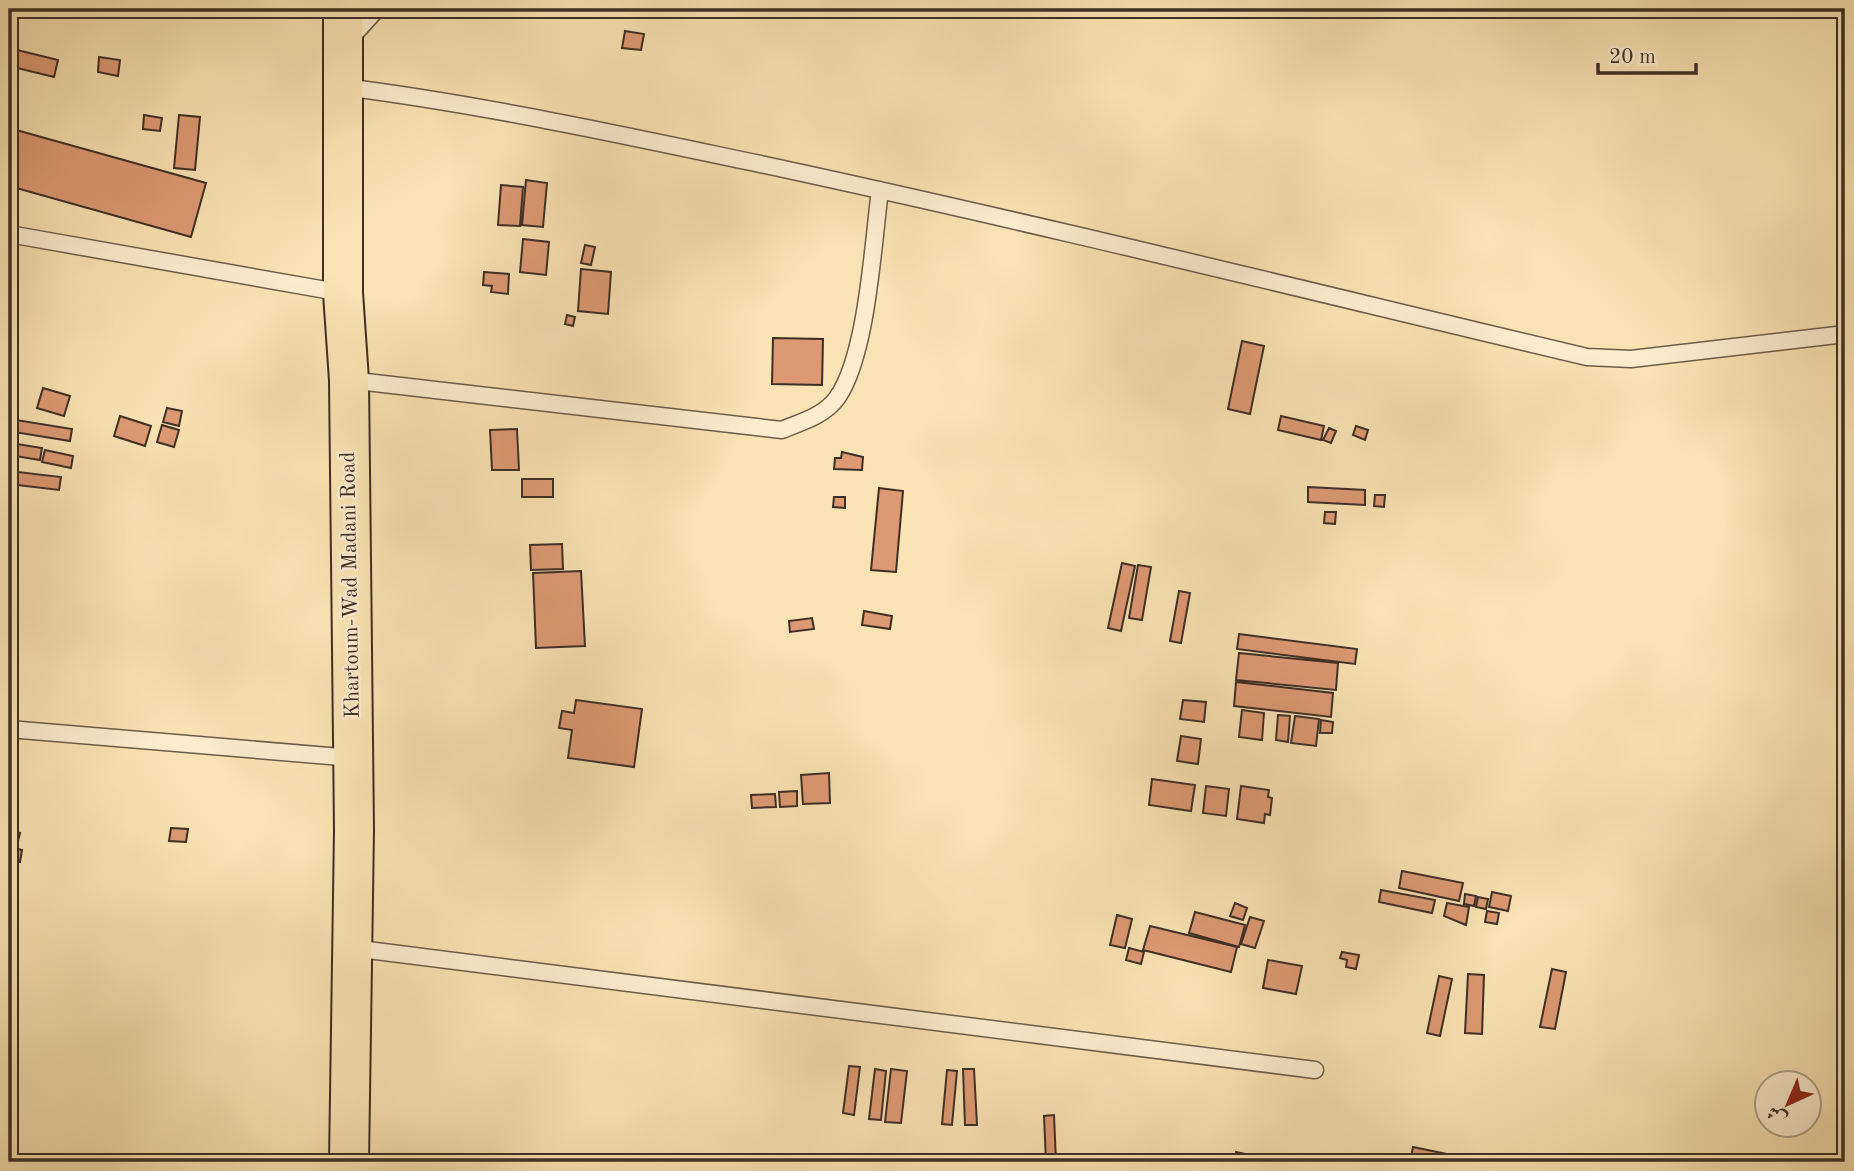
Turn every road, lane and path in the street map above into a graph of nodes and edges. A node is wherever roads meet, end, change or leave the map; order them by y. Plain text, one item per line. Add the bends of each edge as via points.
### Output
1 (377, 9) edge
2 (343, 27) edge
3 (344, 87) junction
4 (880, 190) junction
5 (9, 234) edge
6 (343, 293) junction
7 (1845, 334) edge
8 (349, 380) junction
9 (9, 729) edge
10 (354, 758) junction
11 (352, 948) junction
12 (1315, 1070) dead end
13 (349, 1162) edge

1 - 2 lane
2 - 3 highway, Khartoum-Wad Madani Road
3 - 4 lane via 602,131
3 - 6 highway, Khartoum-Wad Madani Road
4 - 7 lane via 1587,357 1631,359
4 - 8 lane via 857,358 836,399 815,417 782,430
5 - 6 lane
6 - 8 highway, Khartoum-Wad Madani Road
8 - 10 highway, Khartoum-Wad Madani Road
9 - 10 lane
10 - 11 highway, Khartoum-Wad Madani Road
11 - 12 lane
11 - 13 highway, Khartoum-Wad Madani Road

